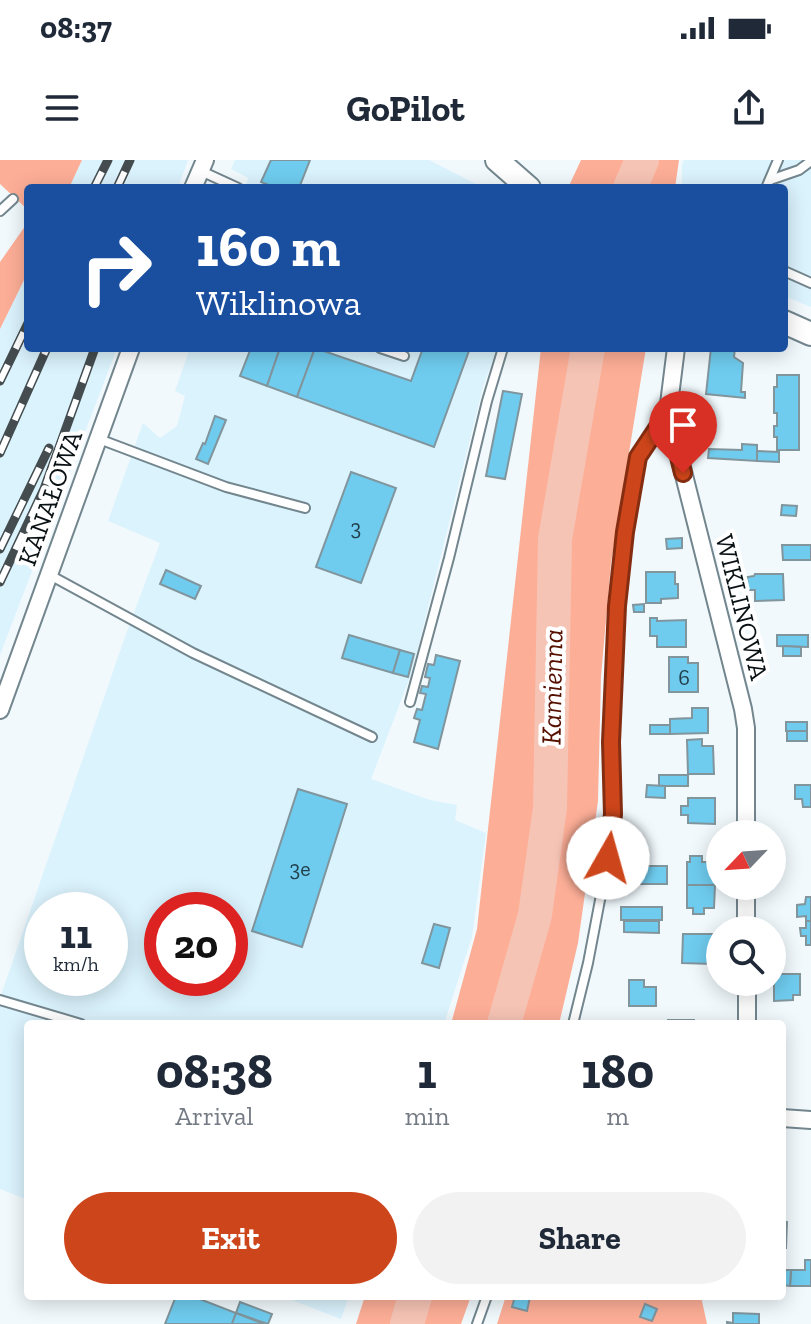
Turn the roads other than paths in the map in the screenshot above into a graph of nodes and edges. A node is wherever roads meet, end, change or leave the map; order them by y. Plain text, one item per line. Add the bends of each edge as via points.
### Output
1 (778, 160) edge
2 (502, 162) edge
3 (808, 164) edge
4 (202, 166) edge
5 (811, 175) edge
6 (231, 184) edge
7 (525, 184) edge
8 (768, 184) edge
9 (13, 199) dead end
10 (0, 211) edge
11 (788, 273) edge
12 (811, 283) edge
13 (788, 324) edge
14 (811, 334) edge
15 (130, 352) edge
16 (392, 352) edge
17 (502, 352) edge
18 (676, 352) edge
19 (404, 356) dead end
20 (668, 412) junction
21 (98, 439) junction
22 (305, 508) dead end
23 (48, 574) junction
24 (410, 702) dead end
25 (0, 710) edge
26 (372, 737) dead end
27 (746, 820) edge
28 (747, 996) edge
29 (0, 1000) edge
30 (68, 1020) edge
31 (574, 1020) edge
32 (747, 1020) edge
33 (786, 1118) edge
34 (811, 1120) edge
35 (486, 1300) edge
36 (477, 1324) edge

1 - 8 lane
2 - 7 street
3 - 5 lane
3 - 8 lane
4 - 6 lane
9 - 10 lane
11 - 12 lane
13 - 14 street
15 - 21 street, KANAŁOWA
16 - 19 lane
17 - 24 lane
18 - 20 street, WIKLINOWA
20 - 27 street, WIKLINOWA via 743,709
20 - 31 lane via 638,457 631,491 616,619 613,814
21 - 22 lane via 226,487
21 - 23 street, KANAŁOWA
23 - 25 street, KANAŁOWA
23 - 26 lane via 171,642
28 - 32 street
29 - 30 lane
33 - 34 street
35 - 36 lane

